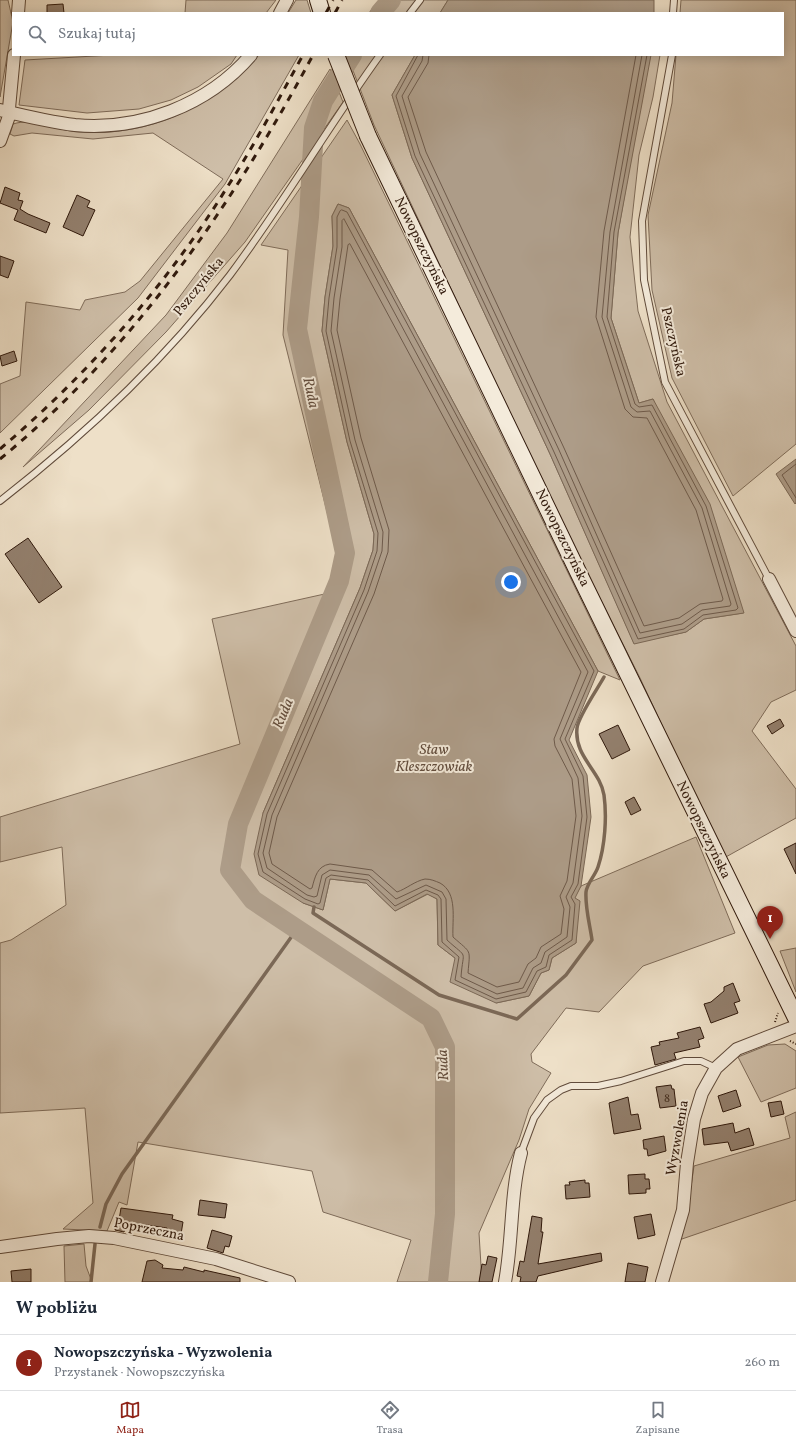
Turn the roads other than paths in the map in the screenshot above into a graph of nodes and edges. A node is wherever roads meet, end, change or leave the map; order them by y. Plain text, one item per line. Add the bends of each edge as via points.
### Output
1 (19, 0) edge
2 (288, 0) edge
3 (318, 0) edge
4 (420, 0) edge
5 (674, 0) edge
6 (18, 12) edge
7 (281, 12) edge
8 (322, 12) edge
9 (411, 12) edge
10 (673, 12) edge
11 (14, 56) edge
12 (249, 56) edge
13 (336, 56) edge
14 (379, 56) edge
15 (672, 56) edge
16 (4, 111) edge
17 (0, 141) edge
18 (0, 502) edge
19 (769, 579) joint
20 (796, 631) edge
21 (796, 1018) edge
22 (796, 1026) edge
23 (716, 1068) junction
24 (521, 1153) joint
25 (0, 1247) edge
26 (289, 1282) edge
27 (505, 1282) edge
28 (662, 1282) edge

1 - 6 street
2 - 7 street
3 - 8 main road
4 - 9 lane
5 - 10 lane
11 - 16 street
12 - 16 street via 232,74 200,97 174,110 141,120 75,125
13 - 21 main road, Nowopszczyńska, bridge via 368,136
14 - 18 lane, Pszczyńska via 230,275 171,345 93,424
15 - 19 lane, Pszczyńska via 642,220 644,280 665,382
16 - 17 street
19 - 20 street, Pszczyńska
22 - 23 street, Wyzwolenia via 737,1049
23 - 24 lane via 700,1061 684,1061 621,1081 598,1086 566,1088 547,1100 534,1118
23 - 28 street, Wyzwolenia via 702,1093 694,1119 683,1210
24 - 27 street via 515,1176 511,1244
25 - 26 street, Poprzeczna via 70,1238 114,1238 216,1259

